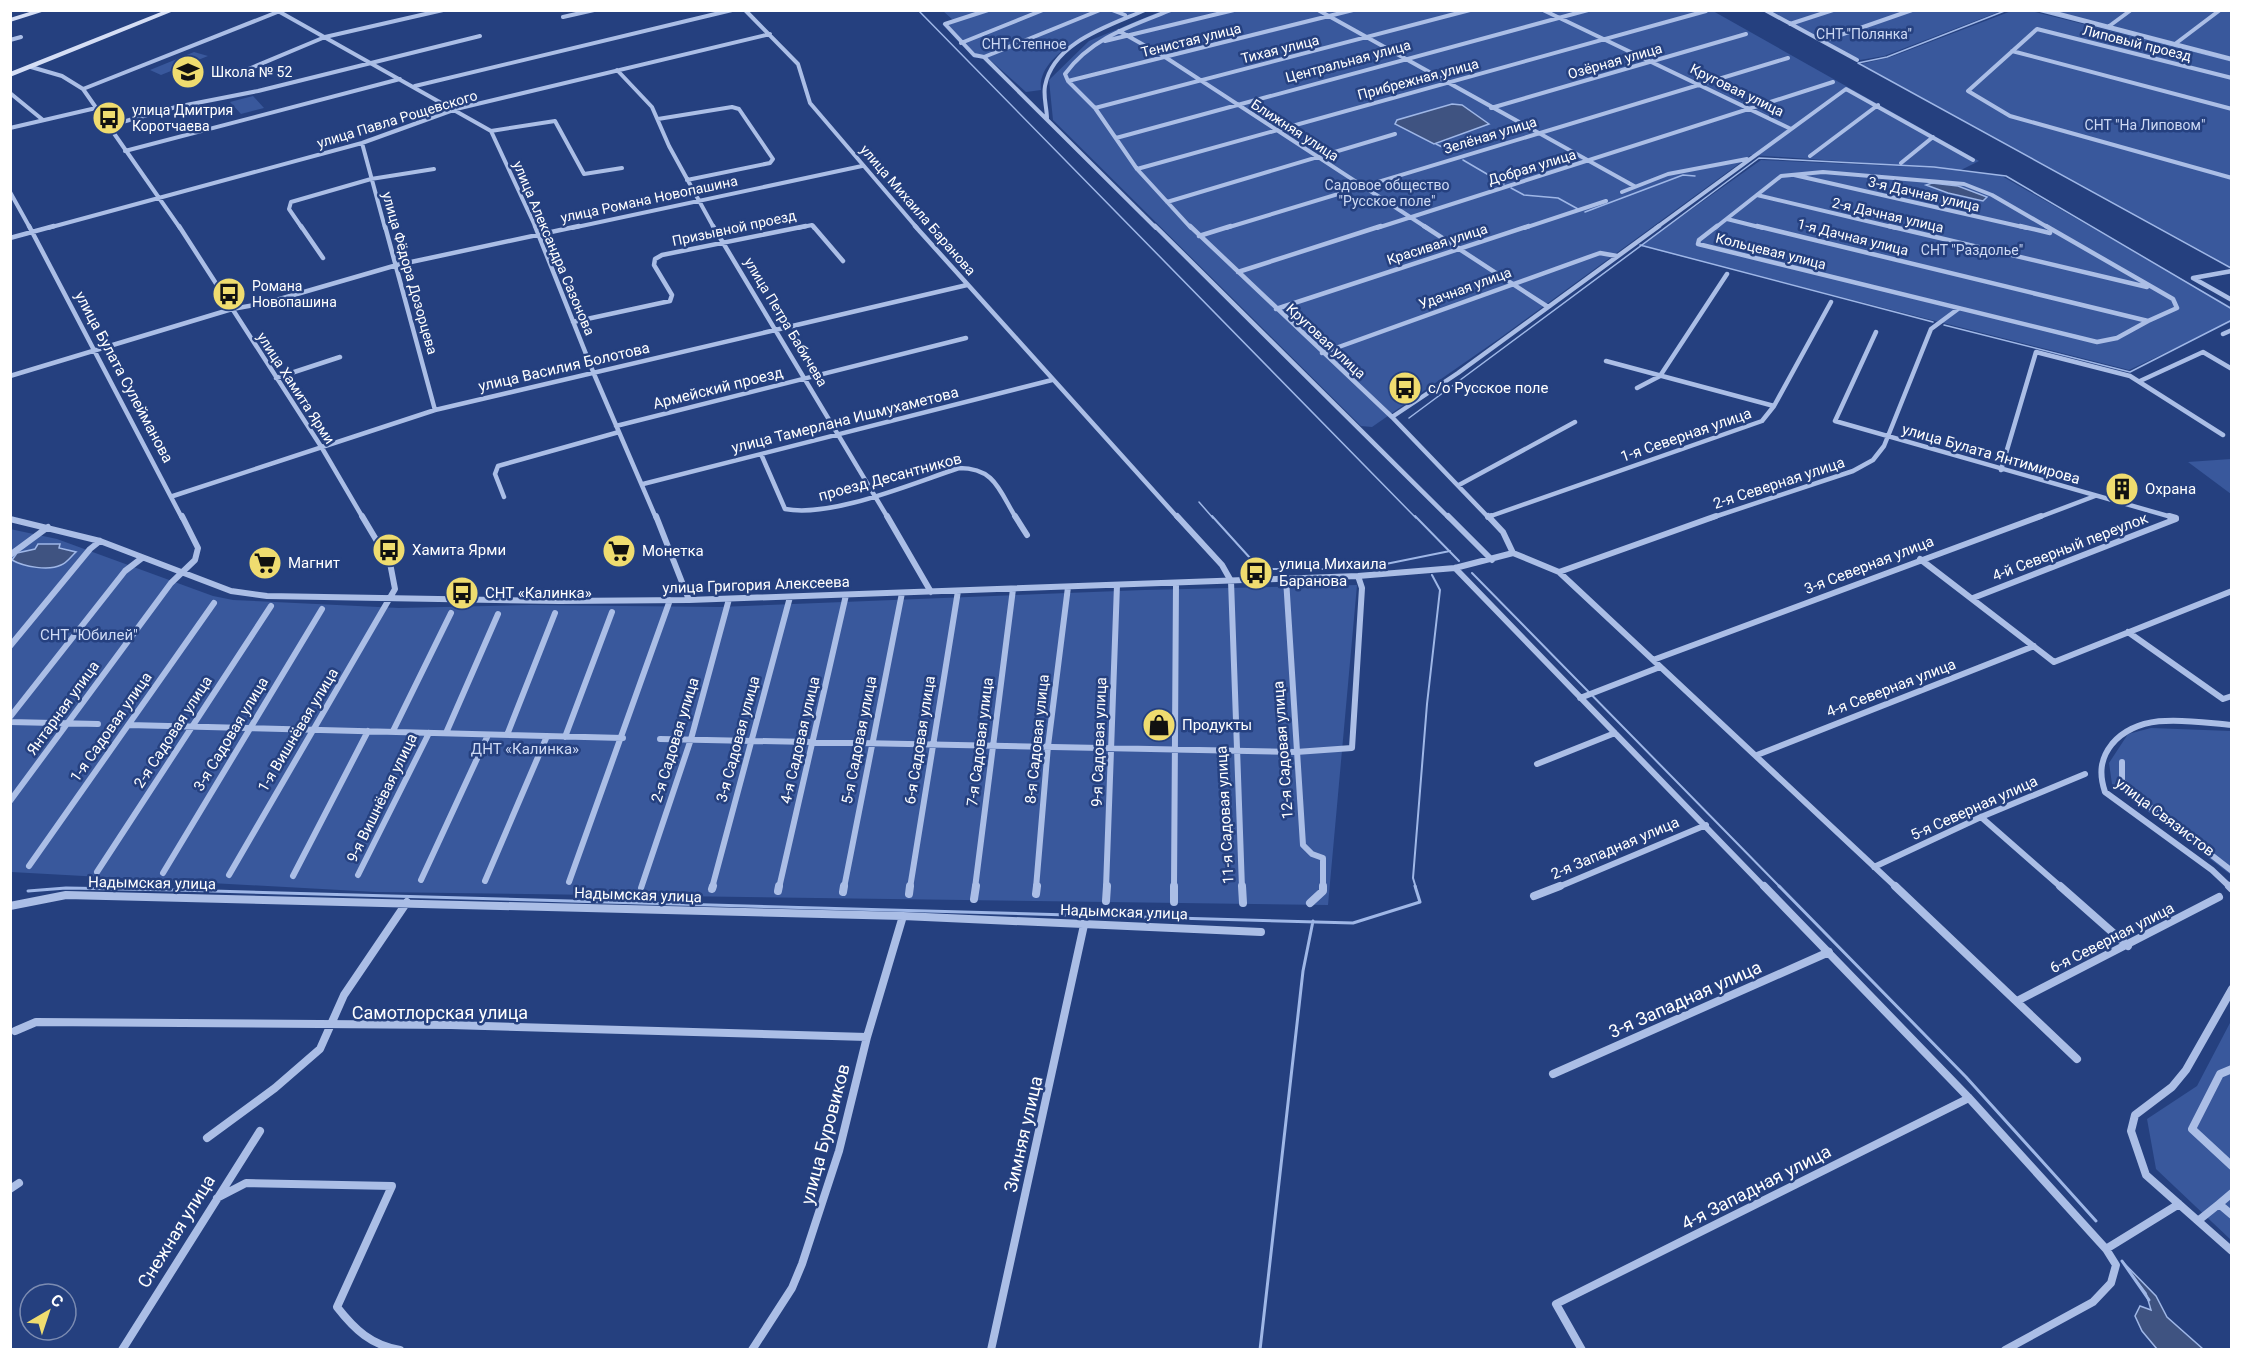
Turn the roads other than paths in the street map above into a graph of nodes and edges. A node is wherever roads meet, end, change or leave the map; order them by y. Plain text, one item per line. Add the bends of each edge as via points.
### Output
1 (45, 10) edge
2 (173, 10) edge
3 (443, 10) edge
4 (594, 10) edge
5 (732, 10) edge
6 (745, 10) edge
7 (988, 10) edge
8 (1043, 10) edge
9 (1100, 10) edge
10 (1112, 10) edge
11 (1145, 10) edge
12 (1171, 10) edge
13 (1234, 10) edge
14 (1318, 10) edge
15 (1353, 10) edge
16 (1470, 10) edge
17 (1543, 10) edge
18 (1588, 10) edge
19 (1765, 10) edge
20 (1833, 10) edge
21 (1912, 10) edge
22 (2044, 10) edge
23 (2131, 10) edge
24 (2220, 10) edge
25 (279, 11) edge
26 (1706, 11) edge
27 (1125, 15) dead end
28 (1329, 16) junction
29 (563, 18) dead end
30 (1559, 18) junction
31 (10, 20) edge
32 (1790, 24) junction
33 (2108, 27) junction
34 (1119, 31) junction
35 (770, 34) junction
36 (1746, 34) dead end
37 (480, 36) dead end
38 (1130, 36) junction
39 (21, 37) dead end
40 (325, 37) junction
41 (1366, 38) junction
42 (1603, 39) junction
43 (10, 40) edge
44 (1823, 41) junction
45 (962, 43) junction
46 (1093, 44) junction
47 (2175, 44) junction
48 (2012, 51) junction
49 (984, 57) junction
50 (1164, 57) junction
51 (1788, 58) dead end
52 (1405, 59) junction
53 (2232, 59) edge
54 (1857, 60) dead end
55 (370, 62) junction
56 (1649, 62) junction
57 (31, 67) junction
58 (617, 70) junction
59 (239, 73) dead end
60 (10, 75) edge
61 (2232, 78) edge
62 (400, 79) junction
63 (1199, 80) junction
64 (1068, 81) junction
65 (1445, 82) junction
66 (1833, 82) dead end
67 (1698, 85) junction
68 (414, 86) junction
69 (83, 89) junction
70 (10, 93) edge
71 (1237, 105) junction
72 (1878, 105) junction
73 (96, 108) junction
74 (1095, 108) junction
75 (1491, 108) junction
76 (456, 109) junction
77 (2232, 109) edge
78 (1749, 110) junction
79 (658, 119) junction
80 (1047, 119) junction
81 (43, 120) junction
82 (108, 126) junction
83 (10, 128) edge
84 (1276, 129) junction
85 (1791, 129) junction
86 (491, 131) junction
87 (1538, 133) junction
88 (1395, 134) dead end
89 (1933, 137) junction
90 (1116, 138) junction
91 (362, 142) junction
92 (125, 151) junction
93 (1810, 156) dead end
94 (1319, 158) junction
95 (1747, 159) junction
96 (1973, 160) dead end
97 (1588, 161) junction
98 (1901, 163) dead end
99 (862, 166) junction
100 (622, 168) dead end
101 (434, 169) dead end
102 (1137, 169) junction
103 (1788, 174) junction
104 (2232, 178) edge
105 (371, 179) junction
106 (687, 180) junction
107 (1363, 186) junction
108 (1635, 186) junction
109 (10, 192) edge
110 (1623, 192) dead end
111 (1757, 195) junction
112 (160, 196) junction
113 (698, 201) junction
114 (1606, 201) dead end
115 (1167, 202) junction
116 (1408, 217) junction
117 (1727, 219) junction
118 (32, 232) junction
119 (539, 235) junction
120 (2056, 235) junction
121 (1199, 236) junction
122 (10, 238) edge
123 (724, 242) junction
124 (1460, 249) junction
125 (1617, 256) junction
126 (323, 258) dead end
127 (843, 261) dead end
128 (397, 265) junction
129 (2232, 271) edge
130 (1238, 272) junction
131 (1727, 274) dead end
132 (1513, 284) junction
133 (967, 285) junction
134 (2156, 289) junction
135 (2232, 300) edge
136 (1831, 302) dead end
137 (1548, 307) junction
138 (232, 309) junction
139 (1276, 309) junction
140 (1958, 309) junction
141 (2148, 321) junction
142 (573, 322) junction
143 (776, 329) junction
144 (2232, 330) edge
145 (1876, 332) dead end
146 (2223, 334) dead end
147 (966, 338) dead end
148 (95, 350) junction
149 (1322, 353) junction
150 (340, 357) dead end
151 (1605, 362) dead end
152 (2232, 369) edge
153 (594, 374) junction
154 (10, 376) edge
155 (1660, 376) junction
156 (276, 378) junction
157 (806, 378) junction
158 (1052, 380) junction
159 (2140, 381) junction
160 (1637, 388) dead end
161 (1773, 406) junction
162 (435, 410) junction
163 (1392, 417) junction
164 (1575, 422) dead end
165 (617, 429) junction
166 (840, 434) junction
167 (2223, 435) dead end
168 (1889, 438) junction
169 (322, 448) junction
170 (761, 454) junction
171 (2001, 470) junction
172 (643, 484) junction
173 (1459, 485) junction
174 (874, 494) junction
175 (173, 496) junction
176 (2095, 496) junction
177 (504, 497) dead end
178 (1488, 517) junction
179 (2176, 518) joint
180 (10, 519) edge
181 (48, 527) junction
182 (1027, 535) dead end
183 (100, 541) junction
184 (1513, 553) junction
185 (10, 555) edge
186 (142, 558) junction
187 (1920, 559) junction
188 (1492, 560) junction
189 (1455, 568) junction
190 (1559, 572) junction
191 (182, 573) junction
192 (1358, 576) junction
193 (1286, 579) junction
194 (1231, 581) junction
195 (1176, 583) junction
196 (1117, 585) junction
197 (1068, 587) junction
198 (1013, 589) junction
199 (958, 591) junction
200 (2232, 591) edge
201 (931, 592) junction
202 (902, 593) junction
203 (846, 595) junction
204 (790, 597) junction
205 (1973, 598) junction
206 (391, 599) junction
207 (729, 599) junction
208 (670, 600) junction
209 (689, 600) junction
210 (214, 603) dead end
211 (271, 606) dead end
212 (322, 609) dead end
213 (612, 612) dead end
214 (451, 613) dead end
215 (555, 613) dead end
216 (498, 614) dead end
217 (2128, 632) junction
218 (10, 646) edge
219 (2034, 646) junction
220 (1653, 660) junction
221 (1660, 667) junction
222 (2232, 696) edge
223 (1580, 698) junction
224 (10, 717) edge
225 (10, 722) edge
226 (69, 723) junction
227 (98, 724) dead end
228 (129, 725) junction
229 (2232, 725) edge
230 (194, 726) junction
231 (251, 727) junction
232 (312, 729) junction
233 (368, 730) junction
234 (393, 731) junction
235 (429, 733) junction
236 (446, 733) junction
237 (1615, 733) junction
238 (488, 735) junction
239 (507, 735) junction
240 (547, 736) junction
241 (565, 737) junction
242 (623, 738) junction
243 (660, 739) dead end
244 (691, 739) junction
245 (752, 740) junction
246 (813, 742) junction
247 (872, 743) junction
248 (932, 744) junction
249 (993, 746) junction
250 (1048, 746) junction
251 (1113, 748) junction
252 (1175, 750) junction
253 (1236, 751) junction
254 (1296, 752) junction
255 (1757, 754) junction
256 (2122, 762) dead end
257 (1537, 764) dead end
258 (2085, 774) dead end
259 (10, 801) edge
260 (1981, 817) junction
261 (1706, 825) junction
262 (29, 866) dead end
263 (1874, 867) junction
264 (2232, 871) edge
265 (97, 872) dead end
266 (163, 873) dead end
267 (229, 875) dead end
268 (358, 875) dead end
269 (293, 876) dead end
270 (421, 880) dead end
271 (485, 881) dead end
272 (569, 882) dead end
273 (641, 888) dead end
274 (712, 888) dead end
275 (2232, 889) edge
276 (778, 891) dead end
277 (843, 892) dead end
278 (909, 894) dead end
279 (1036, 894) dead end
280 (1534, 896) dead end
281 (2219, 897) dead end
282 (974, 898) dead end
283 (1106, 901) dead end
284 (407, 902) junction
285 (1174, 903) dead end
286 (1243, 903) dead end
287 (1310, 903) dead end
288 (13, 904) edge
289 (903, 916) junction
290 (1084, 925) junction
291 (1261, 932) dead end
292 (2128, 946) junction
293 (1829, 952) junction
294 (2232, 989) edge
295 (2017, 1001) junction
296 (332, 1026) junction
297 (15, 1031) dead end
298 (867, 1038) junction
299 (2077, 1059) dead end
300 (2232, 1069) edge
301 (1553, 1074) dead end
302 (1969, 1098) junction
303 (260, 1131) dead end
304 (207, 1138) dead end
305 (2232, 1166) edge
306 (19, 1183) dead end
307 (10, 1189) edge
308 (2232, 1193) edge
309 (217, 1198) junction
310 (2179, 1204) junction
311 (2219, 1204) junction
312 (2232, 1215) edge
313 (2199, 1220) junction
314 (2106, 1249) junction
315 (2232, 1251) edge
316 (122, 1350) edge
317 (400, 1350) edge
318 (752, 1350) edge
319 (991, 1350) edge
320 (1582, 1350) edge
321 (2005, 1350) edge

1 - 31 street
2 - 57 street
3 - 40 street
4 - 29 street
5 - 68 street
6 - 35 street, улица Михаила Баранова
7 - 45 street via 945,24
8 - 45 street
9 - 49 street
10 - 27 street
11 - 80 street via 1080,40 1056,62 1043,99
12 - 34 street
13 - 38 street
14 - 28 street
15 - 28 street, Тенистая улица
16 - 41 street, Тихая улица
17 - 30 street, Круговая улица
18 - 30 street, Центральная улица
19 - 32 street
20 - 32 street
21 - 44 street
22 - 33 street
23 - 33 street
24 - 47 street
25 - 40 street
25 - 69 street
26 - 42 street, Прибрежная улица
28 - 41 street
28 - 50 street, Тенистая улица
30 - 42 street, Круговая улица
30 - 52 street, Центральная улица
32 - 44 street
33 - 47 street
34 - 38 street, Ближняя улица
34 - 46 street
35 - 58 street, улица Павла Рощевского
35 - 99 street, улица Михаила Баранова via 798,64 810,103
36 - 56 street, Озёрная улица
37 - 55 street
38 - 46 street
38 - 50 street, Ближняя улица
39 - 43 street
40 - 55 street
40 - 59 street
41 - 52 street
41 - 63 street, Тихая улица
42 - 56 street, Круговая улица
42 - 65 street, Прибрежная улица
44 - 54 street
45 - 49 street via 974,55
46 - 64 street via 1071,63 1065,74
47 - 53 street
48 - 61 street, Липовый проезд via 2037,29
48 - 77 street
48 - 104 street via 1968,91 2010,116
49 - 80 street
50 - 63 street, Ближняя улица
50 - 64 street, Тенистая улица
51 - 67 street, Зелёная улица
52 - 65 street
52 - 71 street, Центральная улица
55 - 62 street
55 - 82 street
56 - 67 street, Круговая улица
56 - 75 street, Озёрная улица
57 - 60 street
57 - 69 street via 62,76
58 - 76 street, улица Павла Рощевского
58 - 79 street, улица Петра Бабичева via 652,107
62 - 68 street
62 - 92 street
63 - 71 street, Ближняя улица
63 - 74 street, Тихая улица
64 - 74 street, Круговая улица
65 - 75 street
65 - 84 street, Прибрежная улица
66 - 78 street, Добрая улица
67 - 78 street, Круговая улица
67 - 87 street, Зелёная улица
68 - 76 street
69 - 73 street, улица Хамита Ярми
70 - 81 street
71 - 84 street, Ближняя улица
71 - 90 street, Центральная улица
72 - 85 street via 1846,89
72 - 89 street
72 - 93 street
73 - 81 street
73 - 82 street, улица Хамита Ярми
74 - 90 street, Круговая улица
75 - 87 street
76 - 86 street
76 - 91 street, улица Павла Рощевского
78 - 85 street, Круговая улица
78 - 97 street, Добрая улица
79 - 106 street, улица Петра Бабичева
79 - 106 street via 739,109 774,159
80 - 188 street
81 - 83 street
82 - 92 street, улица Хамита Ярми
84 - 94 street, Ближняя улица
84 - 102 street, Прибрежная улица
85 - 95 street
86 - 100 street via 555,121 584,174
86 - 119 street, улица Александра Сазонова
87 - 97 street
87 - 107 street, Зелёная улица
88 - 94 street
89 - 96 street
89 - 98 street
90 - 102 street, Круговая улица
91 - 105 street, улица Фёдора Дозорцева
91 - 112 street, улица Павла Рощевского
92 - 112 street, улица Хамита Ярми
94 - 107 street, Ближняя улица
94 - 115 street
95 - 108 street via 1695,165
95 - 125 street
97 - 108 street
97 - 116 street, Добрая улица
99 - 113 street, улица Романа Новопашина
99 - 133 street, улица Михаила Баранова
101 - 105 street
102 - 115 street, Круговая улица
103 - 111 street, Кольцевая улица
103 - 120 street, 3-я Дачная улица
103 - 120 street, Кольцевая улица via 1837,172 1964,184 1992,195
105 - 126 street via 291,202 289,209
105 - 128 street, улица Фёдора Дозорцева
106 - 113 street, улица Петра Бабичева
107 - 116 street, Ближняя улица
107 - 121 street, Зелёная улица
108 - 110 street
109 - 118 street, улица Булата Сулейманова
111 - 117 street, Кольцевая улица
111 - 134 street, 2-я Дачная улица
112 - 118 street, улица Павла Рощевского
112 - 138 street, улица Хамита Ярми
113 - 119 street, улица Романа Новопашина
113 - 123 street, улица Петра Бабичева
114 - 124 street, Красивая улица
115 - 121 street, Круговая улица
116 - 124 street, Ближняя улица
116 - 130 street, Добрая улица
117 - 140 street, Кольцевая улица via 1698,244
117 - 141 street, 1-я Дачная улица
118 - 122 street, улица Павла Рощевского
118 - 148 street, улица Булата Сулейманова
119 - 128 street, улица Романа Новопашина
119 - 142 street, улица Александра Сазонова
120 - 134 street, Кольцевая улица
121 - 130 street, Круговая улица
123 - 127 street, Призывной проезд via 812,225
123 - 142 street, Призывной проезд via 655,259 654,265 672,295 667,303
123 - 143 street, улица Петра Бабичева
124 - 132 street, Ближняя улица
124 - 139 street, Красивая улица
125 - 132 street, Удачная улица via 1600,253
125 - 137 street
128 - 138 street, улица Романа Новопашина
128 - 162 street, улица Фёдора Дозорцева
129 - 135 street via 2193,278
130 - 139 street, Круговая улица
131 - 155 street
132 - 137 street, Ближняя улица
132 - 149 street, Удачная улица
133 - 143 street, улица Василия Болотова
133 - 158 street, улица Михаила Баранова
134 - 141 street, Кольцевая улица via 2173,299 2177,308
136 - 161 street, 1-я Северная улица
137 - 163 street
138 - 148 street, улица Романа Новопашина
138 - 156 street, улица Хамита Ярми
139 - 149 street, Круговая улица
140 - 141 street, Кольцевая улица via 2097,342 2120,337
140 - 168 street, 2-я Северная улица via 1931,329
142 - 153 street, улица Александра Сазонова
143 - 153 street, улица Василия Болотова
143 - 157 street, улица Петра Бабичева
144 - 146 street
145 - 168 street, улица Булата Янтимирова via 1835,421
147 - 157 street, Армейский проезд
148 - 154 street, улица Романа Новопашина
148 - 175 street, улица Булата Сулейманова
149 - 163 street, Круговая улица
150 - 156 street
151 - 155 street
152 - 159 street via 2203,352
153 - 162 street, улица Василия Болотова
153 - 165 street, улица Александра Сазонова
155 - 160 street
155 - 161 street
156 - 169 street, улица Хамита Ярми
157 - 165 street, Армейский проезд
157 - 166 street, улица Петра Бабичева
158 - 166 street, улица Тамерлана Ишмухаметова
158 - 194 street, улица Михаила Баранова via 1222,565
159 - 167 street
159 - 171 street via 2036,352
161 - 178 street, 1-я Северная улица via 1762,421
162 - 169 street, улица Василия Болотова
163 - 173 street, Круговая улица
164 - 173 street
165 - 172 street, улица Александра Сазонова
165 - 177 street, Армейский проезд via 498,465 495,474
166 - 170 street, улица Тамерлана Ишмухаметова
166 - 174 street, улица Петра Бабичева
168 - 171 street, улица Булата Янтимирова
168 - 190 street, 2-я Северная улица via 1872,460 1853,471
169 - 175 street, улица Василия Болотова
169 - 206 street, улица Хамита Ярми via 390,563 395,589
170 - 172 street, улица Тамерлана Ишмухаметова
170 - 174 street, проезд Десантников via 789,511 812,511
171 - 176 street, улица Булата Янтимирова
172 - 209 street, улица Александра Сазонова
173 - 178 street, Круговая улица
174 - 182 street, проезд Десантников via 959,468 980,469 990,475
174 - 201 street, улица Петра Бабичева
175 - 191 street, улица Булата Сулейманова via 198,548 195,560
176 - 179 street, улица Булата Янтимирова
176 - 187 street, 3-я Северная улица
178 - 184 street, Круговая улица via 1510,541
179 - 205 street, 4-й Северный переулок
180 - 181 street, улица Григория Алексеева
181 - 183 street, улица Григория Алексеева
181 - 185 street
183 - 186 street, улица Григория Алексеева
183 - 218 street
184 - 188 street, улица Григория Алексеева
184 - 190 street
186 - 191 street, улица Григория Алексеева
186 - 224 street via 125,572
187 - 205 street
187 - 220 street, 3-я Северная улица
188 - 189 street, улица Григория Алексеева
189 - 192 street, улица Григория Алексеева
189 - 223 street
190 - 220 street
191 - 206 street, улица Григория Алексеева via 231,591 267,596
191 - 226 street, Янтарная улица
192 - 193 street, улица Григория Алексеева
192 - 254 street via 1362,588 1352,748
193 - 194 street, улица Григория Алексеева
193 - 254 street, 12-я Садовая улица
194 - 195 street, улица Григория Алексеева
194 - 253 street, 11-я Садовая улица
195 - 196 street, улица Григория Алексеева
195 - 252 street
196 - 197 street, улица Григория Алексеева
196 - 251 street, 9-я Садовая улица
197 - 198 street, улица Григория Алексеева
197 - 250 street, 8-я Садовая улица
198 - 199 street, улица Григория Алексеева
198 - 249 street, 7-я Садовая улица
199 - 201 street, улица Григория Алексеева
199 - 248 street, 6-я Садовая улица
200 - 217 street
201 - 202 street, улица Григория Алексеева
202 - 203 street, улица Григория Алексеева
202 - 247 street, 5-я Садовая улица
203 - 204 street, улица Григория Алексеева
203 - 246 street, 4-я Садовая улица
204 - 207 street, улица Григория Алексеева
204 - 245 street, 3-я Садовая улица
205 - 219 street
206 - 208 street, улица Григория Алексеева
206 - 232 street, 1-я Вишнёвая улица
207 - 209 street, улица Григория Алексеева
207 - 244 street, 2-я Садовая улица
208 - 209 street, улица Григория Алексеева
208 - 242 street
210 - 228 street, 1-я Садовая улица
211 - 230 street, 2-я Садовая улица
212 - 231 street, 3-я Садовая улица
213 - 241 street
214 - 234 street
215 - 239 street
216 - 236 street
217 - 219 street via 2054,662
217 - 222 street via 2223,699
219 - 255 street, 4-я Северная улица
220 - 221 street
221 - 223 street
221 - 255 street
223 - 237 street
225 - 226 street
226 - 227 street
226 - 259 street, Янтарная улица
228 - 230 street
228 - 262 street, 1-я Садовая улица
229 - 275 street, улица Связистов via 2154,721 2138,724 2114,739 2100,764 2099,775 2105,792
230 - 231 street
230 - 265 street, 2-я Садовая улица
231 - 232 street
231 - 266 street, 3-я Садовая улица
232 - 233 street
232 - 267 street, 1-я Вишнёвая улица
233 - 234 street
233 - 269 street
234 - 235 street
235 - 236 street
235 - 268 street, 9-я Вишнёвая улица
236 - 238 street
237 - 257 street
237 - 261 street
238 - 239 street
238 - 270 street
239 - 240 street
240 - 241 street
240 - 271 street
241 - 242 street
242 - 272 street
243 - 244 street
244 - 245 street
244 - 273 street, 2-я Садовая улица
245 - 246 street
245 - 274 street, 3-я Садовая улица
246 - 247 street
246 - 276 street, 4-я Садовая улица
247 - 248 street
247 - 277 street, 5-я Садовая улица
248 - 249 street
248 - 278 street, 6-я Садовая улица
249 - 250 street
249 - 282 street, 7-я Садовая улица
250 - 251 street
250 - 279 street, 8-я Садовая улица
251 - 252 street
251 - 283 street, 9-я Садовая улица
252 - 253 street
252 - 285 street
253 - 254 street
253 - 286 street, 11-я Садовая улица
254 - 287 street, 12-я Садовая улица via 1303,845 1323,858 1323,891
255 - 263 street
256 - 264 street via 2122,781
258 - 260 street, 5-я Северная улица
260 - 263 street, 5-я Северная улица
260 - 292 street
261 - 280 street, 2-я Западная улица
261 - 293 street
263 - 295 street
281 - 292 street, 6-я Северная улица
284 - 288 street, Надымская улица via 66,895
284 - 289 street, Надымская улица
284 - 296 street via 344,995
289 - 290 street, Надымская улица
289 - 298 street, улица Буровиков
290 - 291 street, Надымская улица
290 - 319 street, Зимняя улица
292 - 295 street, 6-я Северная улица
293 - 301 street, 3-я Западная улица
293 - 302 street
294 - 310 street via 2186,1071 2135,1115 2132,1131 2146,1175
295 - 299 street
296 - 297 street, Самотлорская улица via 36,1022
296 - 298 street, Самотлорская улица via 451,1024
296 - 304 street via 320,1049
298 - 318 street, улица Буровиков via 839,1151 802,1264 792,1288
300 - 305 street via 2220,1074 2192,1129
302 - 314 street
302 - 320 street, 4-я Западная улица via 1556,1304
303 - 309 street, Снежная улица
306 - 307 street
308 - 311 street
309 - 316 street, Снежная улица
309 - 317 street via 246,1183 393,1186 337,1307 355,1332 381,1348
310 - 313 street
310 - 314 street
311 - 312 street
311 - 313 street
313 - 315 street
314 - 321 street via 2116,1265 2114,1274 2093,1302

